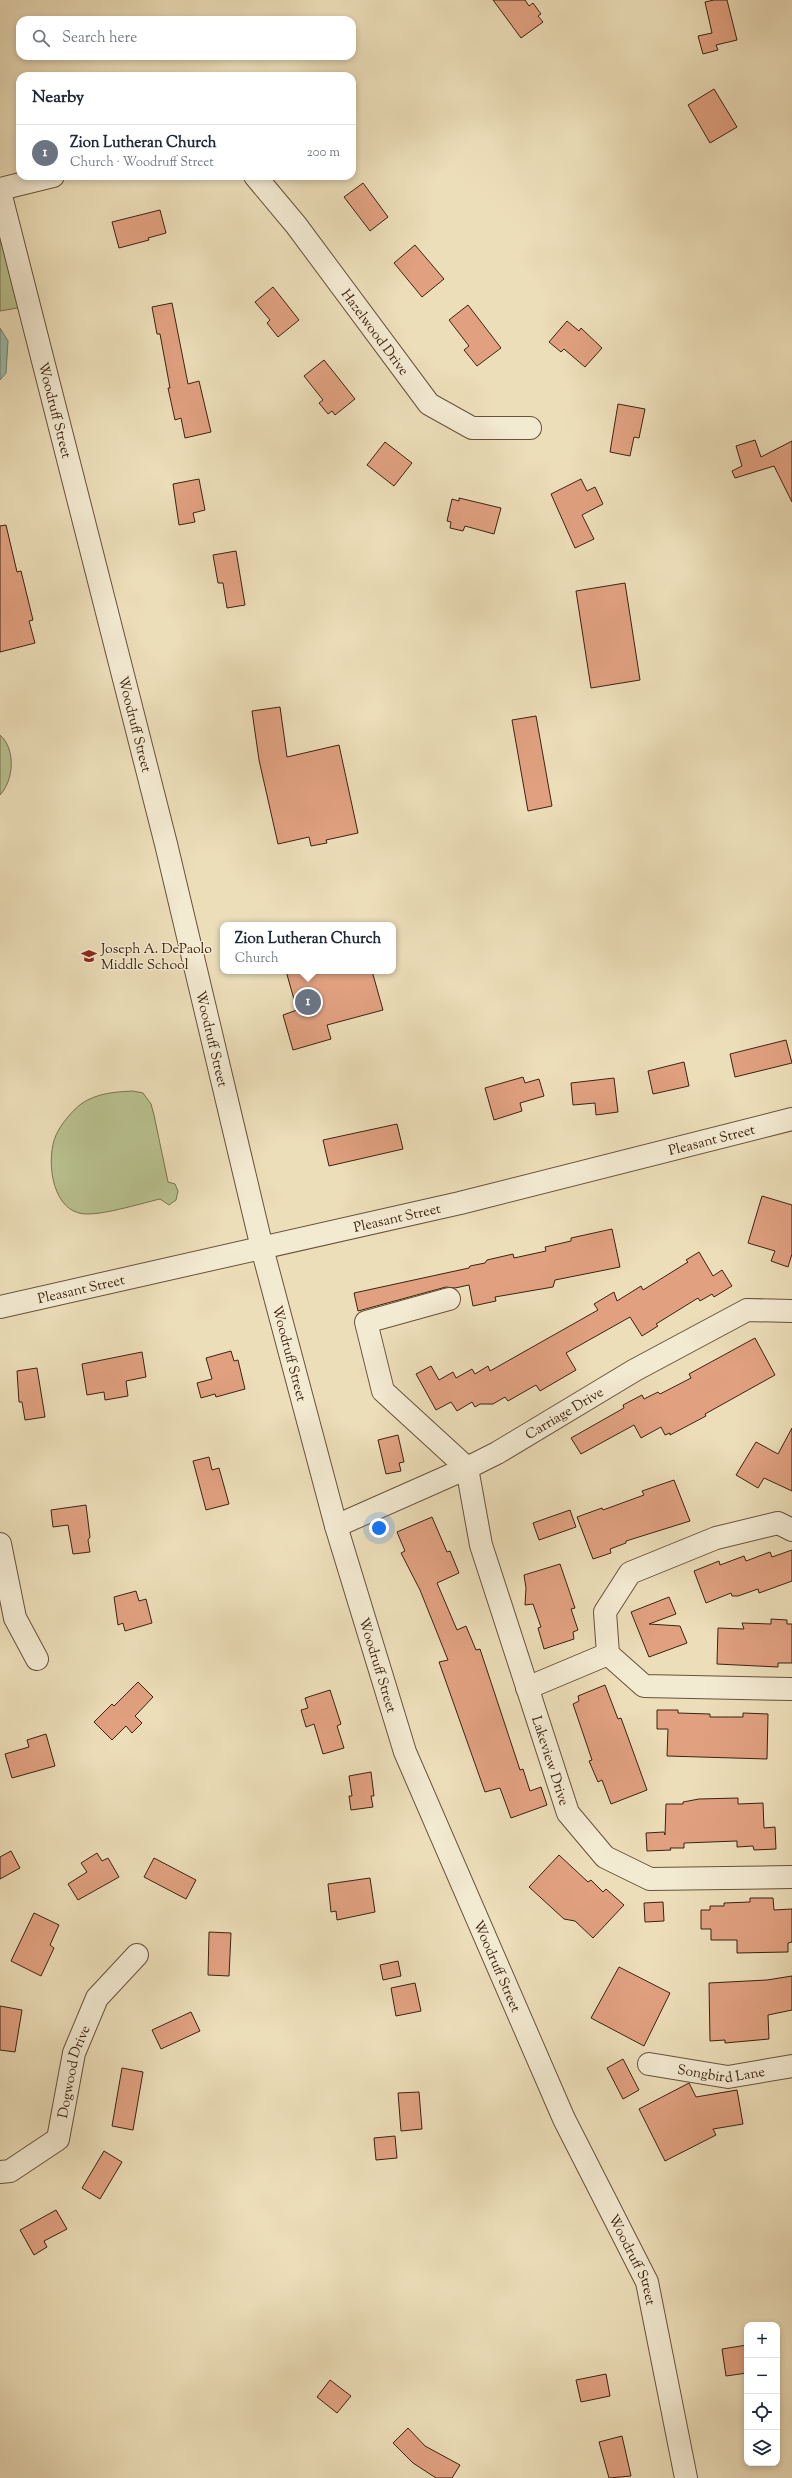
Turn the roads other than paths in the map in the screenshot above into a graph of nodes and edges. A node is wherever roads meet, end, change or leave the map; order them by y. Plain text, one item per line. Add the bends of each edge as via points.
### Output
1 (37, 180) edge
2 (258, 180) edge
3 (0, 189) edge
4 (0, 192) edge
5 (530, 428) dead end
6 (792, 1120) edge
7 (262, 1248) junction
8 (449, 1299) dead end
9 (0, 1307) edge
10 (792, 1311) edge
11 (467, 1468) junction
12 (336, 1526) junction
13 (792, 1530) edge
14 (0, 1544) edge
15 (608, 1654) junction
16 (37, 1660) dead end
17 (526, 1688) junction
18 (792, 1689) edge
19 (792, 1877) edge
20 (138, 1955) dead end
21 (649, 2064) dead end
22 (792, 2066) edge
23 (0, 2172) edge
24 (686, 2478) edge

1 - 3 street
2 - 5 street, Hazelwood Drive via 296,225 429,404 472,428
4 - 7 street, Woodruff Street via 164,836
6 - 7 street, Pleasant Street via 460,1203
7 - 9 street, Pleasant Street
7 - 12 street, Woodruff Street
8 - 11 street via 366,1322 383,1391
10 - 11 street, Carriage Drive via 747,1310 635,1370
11 - 12 street, Carriage Drive
11 - 17 street, Lakeview Drive via 481,1545
12 - 24 street, Woodruff Street via 405,1752 564,2119 646,2282
13 - 15 street via 778,1523 716,1538 630,1573 605,1612
14 - 16 street via 14,1618
15 - 17 street
15 - 18 street via 644,1686
17 - 19 street, Lakeview Drive via 568,1813 605,1857 650,1879
20 - 23 street, Dogwood Drive via 97,1998 74,2053 58,2139 10,2171
21 - 22 street, Songbird Lane via 728,2077

